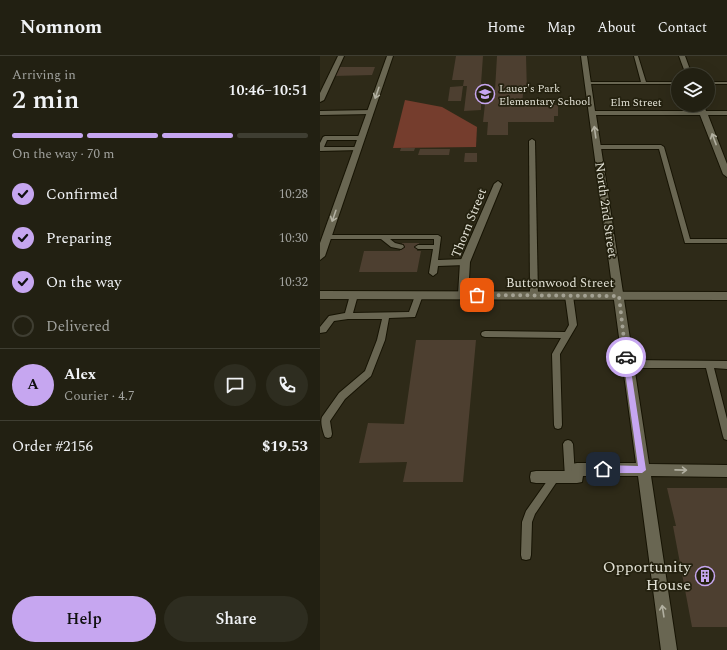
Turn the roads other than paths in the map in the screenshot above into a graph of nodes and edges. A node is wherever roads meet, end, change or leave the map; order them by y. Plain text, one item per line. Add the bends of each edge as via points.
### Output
1 (341, 56) edge
2 (390, 56) edge
3 (584, 56) edge
4 (636, 56) edge
5 (682, 56) edge
6 (686, 68) edge
7 (588, 83) junction
8 (644, 83) junction
9 (671, 83) edge
10 (715, 83) edge
11 (727, 83) edge
12 (320, 100) edge
13 (370, 112) junction
14 (320, 113) edge
15 (592, 113) junction
16 (704, 113) junction
17 (727, 113) edge
18 (361, 138) junction
19 (532, 141) dead end
20 (597, 147) junction
21 (357, 149) junction
22 (727, 174) edge
23 (498, 184) dead end
24 (327, 237) junction
25 (382, 237) junction
26 (727, 241) edge
27 (401, 247) dead end
28 (418, 247) dead end
29 (436, 247) junction
30 (320, 256) edge
31 (465, 262) junction
32 (434, 263) junction
33 (432, 273) dead end
34 (320, 295) edge
35 (354, 295) junction
36 (419, 295) junction
37 (463, 295) junction
38 (534, 296) junction
39 (569, 296) junction
40 (619, 296) junction
41 (727, 296) edge
42 (348, 316) junction
43 (386, 316) junction
44 (321, 332) edge
45 (485, 334) dead end
46 (566, 335) junction
47 (627, 364) junction
48 (709, 365) junction
49 (727, 365) edge
50 (558, 425) dead end
51 (328, 434) dead end
52 (727, 436) edge
53 (568, 444) dead end
54 (642, 470) junction
55 (727, 470) edge
56 (536, 477) dead end
57 (555, 477) junction
58 (570, 477) junction
59 (526, 555) dead end
60 (669, 650) edge

1 - 12 street
2 -> 13 street
3 - 7 street, North 2nd Street
4 - 8 lane
5 - 6 street
7 - 8 lane
7 - 15 street, North 2nd Street
8 - 9 lane
10 - 11 lane
13 - 14 street
13 - 18 street
15 - 16 street, Elm Street
20 -> 15 street, North 2nd Street
16 - 17 street, Elm Street
22 -> 16 street
18 - 21 street
18 - 21 lane via 325,138 320,149
19 - 38 lane
20 - 26 lane via 661,147 687,241
20 - 40 street, North 2nd Street
21 -> 24 street
23 - 31 street, Thorn Street
24 - 25 lane
24 - 30 street
25 - 27 lane
25 - 29 lane via 438,237
28 - 29 lane
29 - 32 lane
31 - 32 lane
31 - 37 street, Thorn Street
32 - 33 lane
34 - 35 street, Buttonwood Street
35 - 36 street, Buttonwood Street
35 - 42 lane
36 - 37 street, Buttonwood Street
36 - 43 lane via 412,315
37 - 38 street, Buttonwood Street
38 - 39 street, Buttonwood Street
39 - 40 street, Buttonwood Street
39 - 46 lane via 572,325
40 - 41 street, Buttonwood Street
40 - 47 street, North 2nd Street
42 - 43 lane
42 - 44 lane via 332,318
43 - 51 lane via 381,340 368,373 342,396 325,420
45 - 46 lane
46 - 50 lane via 556,354
47 - 48 lane
47 - 54 street, North 2nd Street
48 - 49 lane
48 - 52 lane
53 - 58 lane
54 -> 55 street
54 - 58 street via 577,469 577,477
60 -> 54 street, North 2nd Street
56 - 57 street
57 - 58 street
57 - 59 lane via 531,511 527,522

